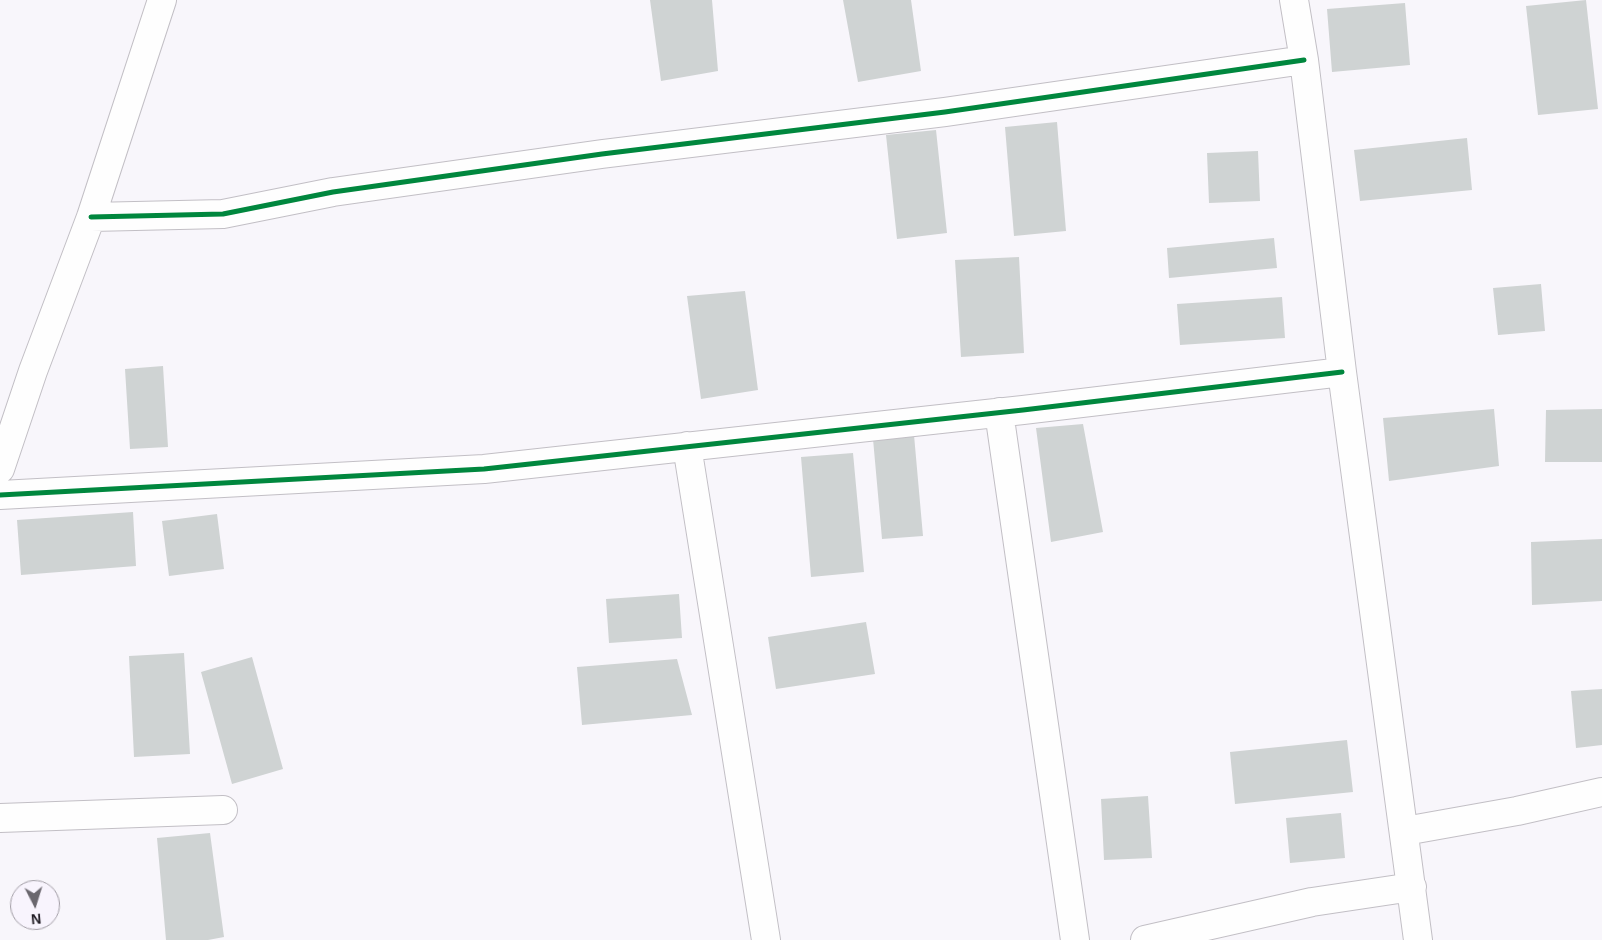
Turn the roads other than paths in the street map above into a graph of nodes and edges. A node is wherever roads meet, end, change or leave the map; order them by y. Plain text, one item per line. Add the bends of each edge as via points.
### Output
1 (162, 0) edge
2 (1294, 0) edge
3 (1304, 60) junction
4 (92, 217) junction
5 (1342, 372) junction
6 (999, 412) junction
7 (687, 446) junction
8 (0, 469) edge
9 (0, 494) edge
10 (1602, 792) edge
11 (223, 810) dead end
12 (0, 818) edge
13 (1405, 831) junction
14 (1412, 887) junction
15 (766, 940) edge
16 (1075, 940) edge
17 (1145, 940) edge
18 (1418, 940) edge

1 - 4 street
2 - 3 street
3 - 4 street via 945,112 602,154 333,192 224,214
3 - 5 street
4 - 8 street via 33,371
5 - 6 street
5 - 13 street
6 - 7 street
6 - 16 street
7 - 9 street via 484,469
7 - 15 street
10 - 13 street
11 - 12 street
13 - 14 street
14 - 17 street via 1312,902
14 - 18 street

